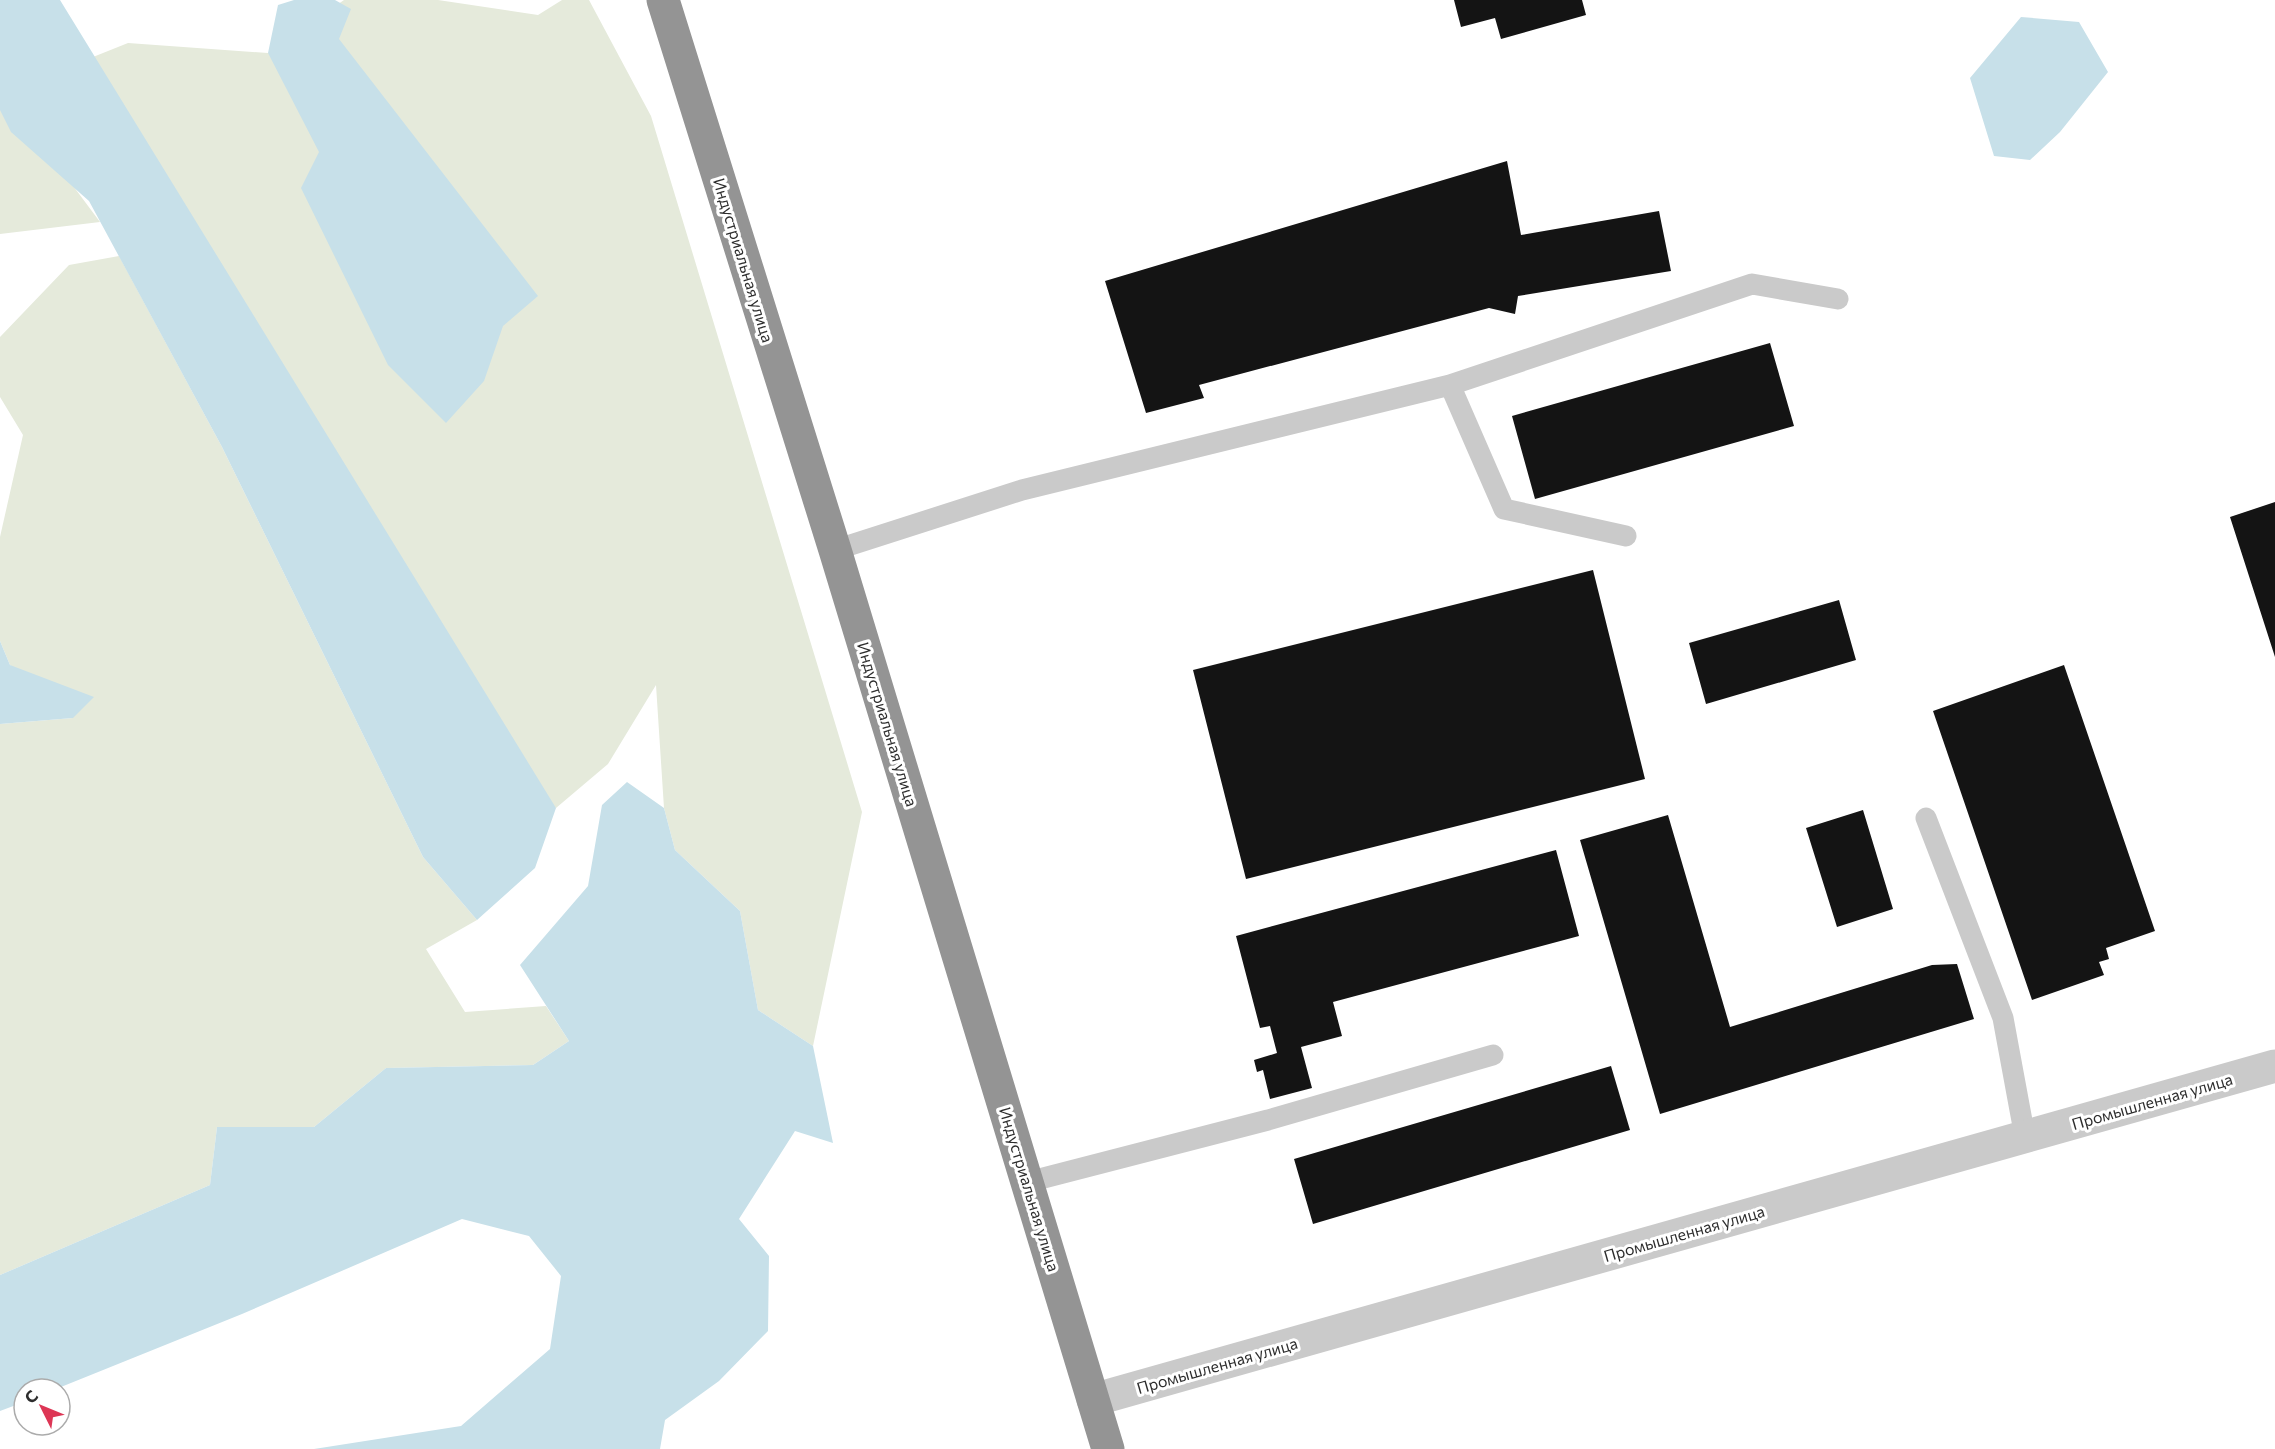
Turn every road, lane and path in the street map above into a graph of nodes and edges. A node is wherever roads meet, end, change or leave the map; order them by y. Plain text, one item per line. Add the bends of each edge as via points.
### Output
1 (664, 0) edge
2 (1838, 299) dead end
3 (1450, 385) junction
4 (1626, 536) dead end
5 (835, 550) junction
6 (1926, 818) dead end
7 (1493, 1054) dead end
8 (2275, 1066) edge
9 (2025, 1137) junction
10 (1028, 1182) junction
11 (1093, 1400) junction
12 (1108, 1449) edge

1 - 5 highway, Индустриальная улица
2 - 3 lane via 1752,284
3 - 4 lane via 1504,509
3 - 5 lane via 1022,490
5 - 10 highway, Индустриальная улица
6 - 9 lane via 2003,1018
7 - 10 lane via 1268,1120
8 - 9 street, Промышленная улица
9 - 11 street, Промышленная улица
10 - 11 highway, Индустриальная улица
11 - 12 highway, Индустриальная улица

